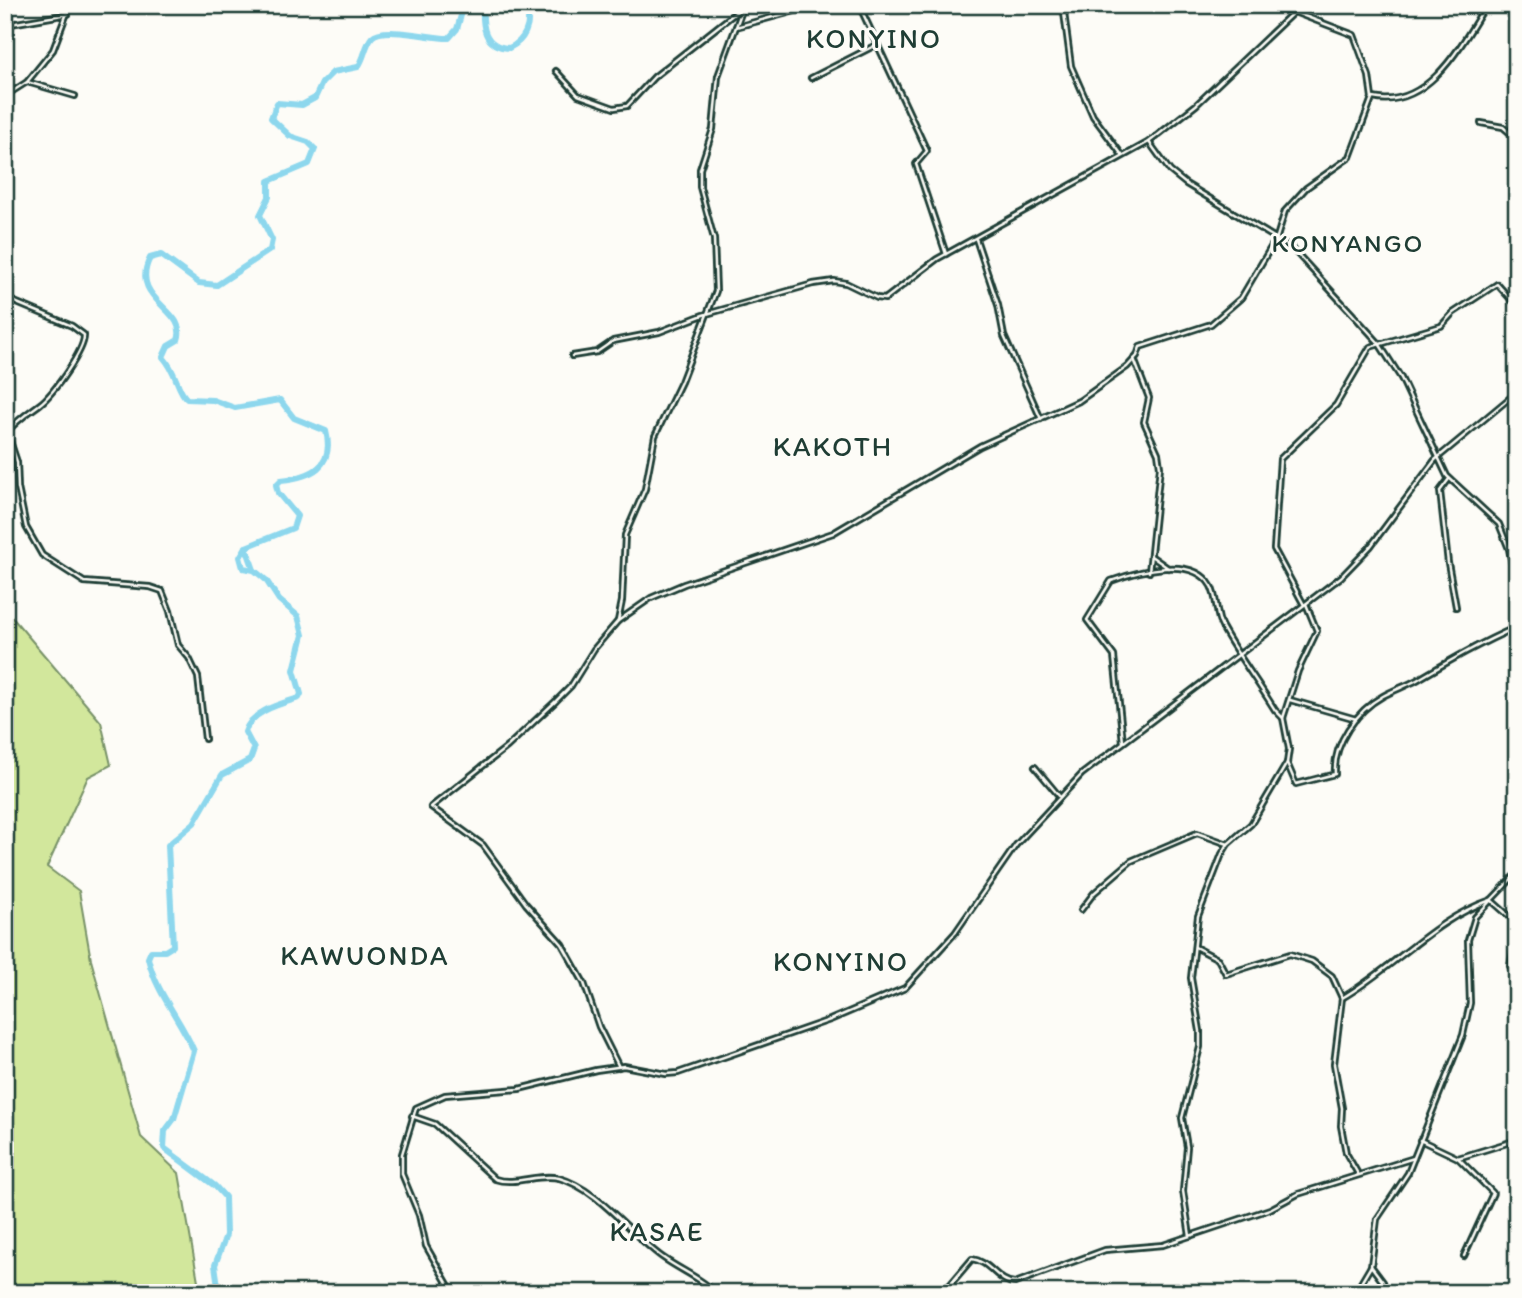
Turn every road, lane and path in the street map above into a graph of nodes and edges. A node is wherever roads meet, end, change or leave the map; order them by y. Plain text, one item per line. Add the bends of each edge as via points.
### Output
1 (69, 5) edge
2 (859, 5) edge
3 (1063, 5) edge
4 (1301, 5) edge
5 (1486, 5) edge
6 (744, 6) edge
7 (810, 7) dead end
8 (1294, 12) junction
9 (68, 13) junction
10 (5, 25) edge
11 (736, 27) junction
12 (876, 45) junction
13 (556, 71) dead end
14 (811, 78) dead end
15 (27, 82) junction
16 (5, 96) edge
17 (75, 96) dead end
18 (1372, 98) junction
19 (1481, 123) dead end
20 (1517, 139) edge
21 (1149, 142) junction
22 (1122, 155) junction
23 (1277, 237) junction
24 (976, 238) junction
25 (946, 254) junction
26 (5, 298) edge
27 (1517, 306) edge
28 (710, 313) junction
29 (1378, 342) junction
30 (572, 356) dead end
31 (1134, 359) junction
32 (1517, 392) edge
33 (1041, 419) junction
34 (1439, 457) junction
35 (1449, 479) junction
36 (1151, 556) junction
37 (1168, 568) junction
38 (1149, 572) junction
39 (1517, 589) edge
40 (1305, 605) junction
41 (1456, 607) dead end
42 (618, 621) junction
43 (1517, 627) edge
44 (1240, 656) junction
45 (1290, 700) junction
46 (1283, 718) junction
47 (1356, 719) junction
48 (205, 739) dead end
49 (1123, 742) junction
50 (1287, 763) junction
51 (1035, 767) dead end
52 (1060, 797) junction
53 (1228, 844) junction
54 (1517, 873) edge
55 (1491, 900) junction
56 (1081, 910) dead end
57 (1517, 923) edge
58 (1517, 933) edge
59 (1195, 947) junction
60 (1517, 974) edge
61 (1342, 998) junction
62 (619, 1067) junction
63 (412, 1116) junction
64 (1420, 1140) junction
65 (1517, 1140) edge
66 (1414, 1158) junction
67 (1458, 1158) junction
68 (1358, 1174) junction
69 (1190, 1236) junction
70 (1464, 1256) dead end
71 (1371, 1266) junction
72 (1383, 1282) dead end
73 (453, 1293) edge
74 (716, 1293) edge
75 (943, 1293) edge
76 (1355, 1293) edge

1 - 9 street
2 - 12 street
3 - 22 street via 1071,66 1093,116
4 - 8 street
5 - 18 street via 1452,60 1429,82 1396,100
6 - 11 street
6 - 13 street via 654,77 627,106 614,108 578,94
7 - 11 street
8 - 18 street via 1354,36
8 - 21 street via 1186,114
9 - 10 street
9 - 15 street via 53,50
11 - 28 street via 718,76 713,129 700,170 717,263
12 - 14 street
12 - 25 street via 927,151 916,164
15 - 16 street
15 - 17 street
18 - 23 street via 1350,156 1296,197 1285,211
19 - 20 street via 1494,123
21 - 22 street
21 - 23 street via 1186,184
22 - 24 street
23 - 29 street via 1308,264
23 - 31 street via 1247,292 1216,320 1143,345
24 - 25 street
24 - 33 street via 1004,336
25 - 28 street via 885,299 834,281
26 - 48 street via 83,335 82,347 50,395 7,432 32,540 42,555 80,581 162,591 178,645 198,677
27 - 29 street via 1497,284 1441,326
28 - 30 street via 659,332 617,340 597,352
28 - 42 street via 655,436 645,489 625,535
29 - 34 street
29 - 40 street via 1370,347 1336,405 1280,458 1274,549
31 - 33 street via 1109,382
31 - 36 street via 1149,398 1144,422 1160,467
32 - 34 street
33 - 42 street via 980,446 833,533 684,584 651,598
34 - 35 street
34 - 40 street via 1370,547
35 - 39 street via 1499,524
35 - 41 street via 1440,491
36 - 37 street
36 - 38 street
37 - 38 street
37 - 44 street via 1195,570 1206,579 1220,624
38 - 49 street via 1111,581 1087,620 1114,656
40 - 44 street
40 - 45 street via 1317,631
42 - 62 street via 556,701 431,807 483,845 562,944 579,971
43 - 47 street via 1468,648 1380,697
44 - 46 street
44 - 49 street
45 - 46 street
45 - 47 street
46 - 50 street
47 - 50 street via 1336,751 1335,774 1296,784
49 - 52 street
50 - 53 street via 1251,824
51 - 52 street
52 - 62 street via 1006,857 955,933 901,991 678,1073
53 - 56 street via 1197,833 1130,860
53 - 59 street via 1198,916
54 - 55 street
55 - 57 street
55 - 61 street via 1454,916
55 - 64 street via 1475,917 1468,940 1470,1003 1463,1035
58 - 60 street via 1510,966
59 - 61 street via 1218,959 1226,974 1296,954 1332,976
59 - 69 street via 1191,978 1200,1047 1182,1118 1186,1147 1183,1191
61 - 68 street via 1334,1064 1346,1153
62 - 63 street via 519,1089 445,1095 419,1105
63 - 73 street via 402,1174 426,1246
63 - 74 street via 435,1124 495,1179 559,1178 585,1191 629,1232 688,1275 705,1281
64 - 66 street
64 - 67 street
65 - 67 street
66 - 68 street
66 - 71 street via 1377,1219
67 - 70 street via 1493,1194
68 - 69 street
69 - 75 street via 1150,1247 1105,1250 1010,1283 972,1259
71 - 72 street
71 - 76 street

